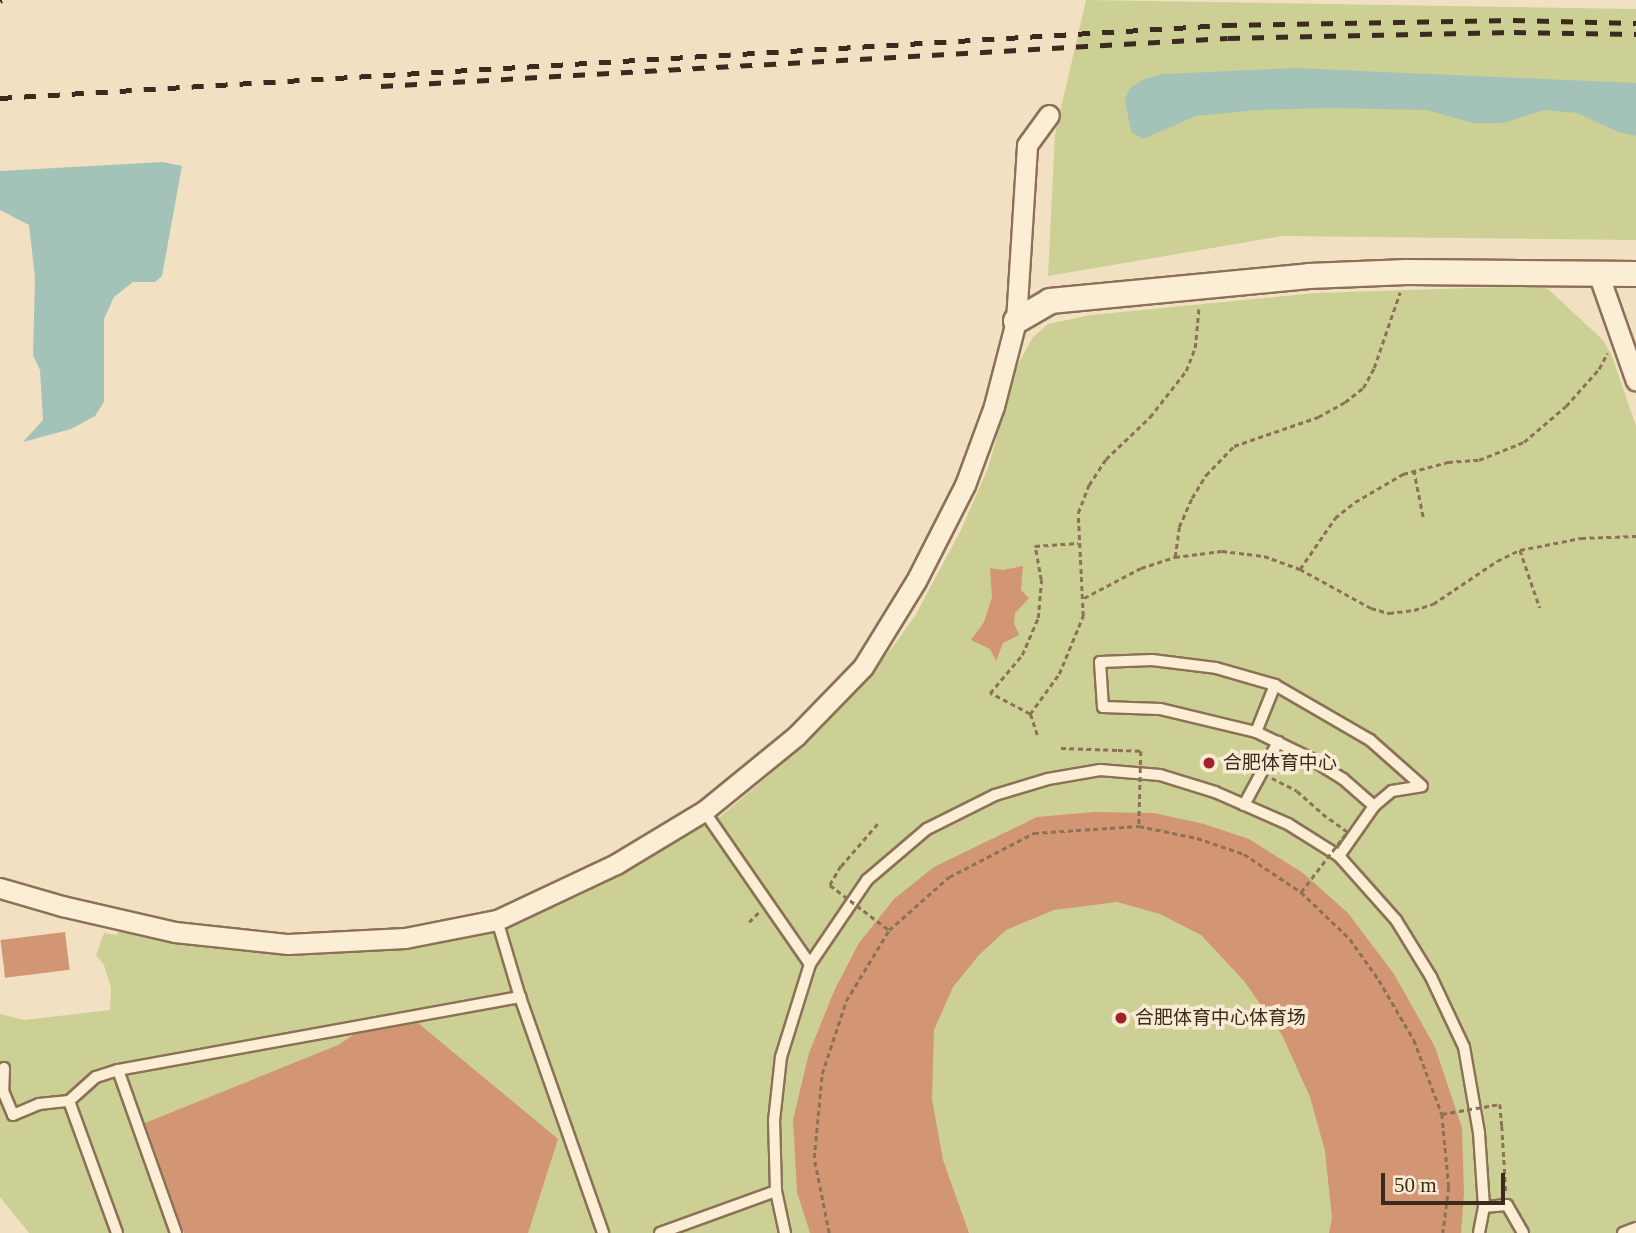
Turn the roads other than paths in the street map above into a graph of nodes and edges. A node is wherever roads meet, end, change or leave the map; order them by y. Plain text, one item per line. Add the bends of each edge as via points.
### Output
1 (1049, 115) dead end
2 (1604, 273) junction
3 (1636, 274) edge
4 (1016, 321) junction
5 (1636, 346) edge
6 (1636, 381) edge
7 (1275, 685) junction
8 (1256, 732) junction
9 (1278, 742) junction
10 (1244, 805) junction
11 (1374, 806) junction
12 (704, 811) junction
13 (1339, 856) junction
14 (0, 888) edge
15 (497, 920) junction
16 (810, 964) junction
17 (520, 997) junction
18 (4, 1068) dead end
19 (118, 1070) junction
20 (69, 1101) junction
21 (776, 1191) junction
22 (1484, 1206) junction
23 (117, 1233) edge
24 (176, 1233) edge
25 (603, 1233) edge
26 (660, 1233) edge
27 (785, 1233) edge
28 (1479, 1233) edge
29 (1523, 1233) edge

1 - 4 street via 1027,145
2 - 3 street
2 - 4 street via 1407,272 1197,284 1050,301
2 - 5 street
2 - 6 street
4 - 12 street via 994,406 965,485 916,581 863,667 796,736
7 - 8 lane
7 - 8 lane via 1216,668 1152,660 1100,662 1103,707 1160,709
7 - 11 lane via 1370,740 1422,786 1392,791
8 - 9 lane
9 - 10 lane
9 - 11 lane via 1343,779
10 - 13 lane via 1288,824
10 - 16 lane via 1160,775 1100,770 995,795 927,829 867,880
11 - 13 lane
12 - 15 street via 617,864
12 - 16 lane
13 - 22 lane via 1396,920 1431,976 1464,1047 1479,1133
14 - 15 street via 175,932 288,944 405,938
15 - 17 lane
16 - 21 lane via 781,1057 774,1121
17 - 19 lane
17 - 25 lane
18 - 20 lane via 3,1091 13,1115 39,1104
19 - 20 lane via 96,1077
19 - 24 lane
20 - 23 lane
21 - 26 lane
21 - 27 lane
22 - 28 lane
22 - 29 lane via 1507,1205

